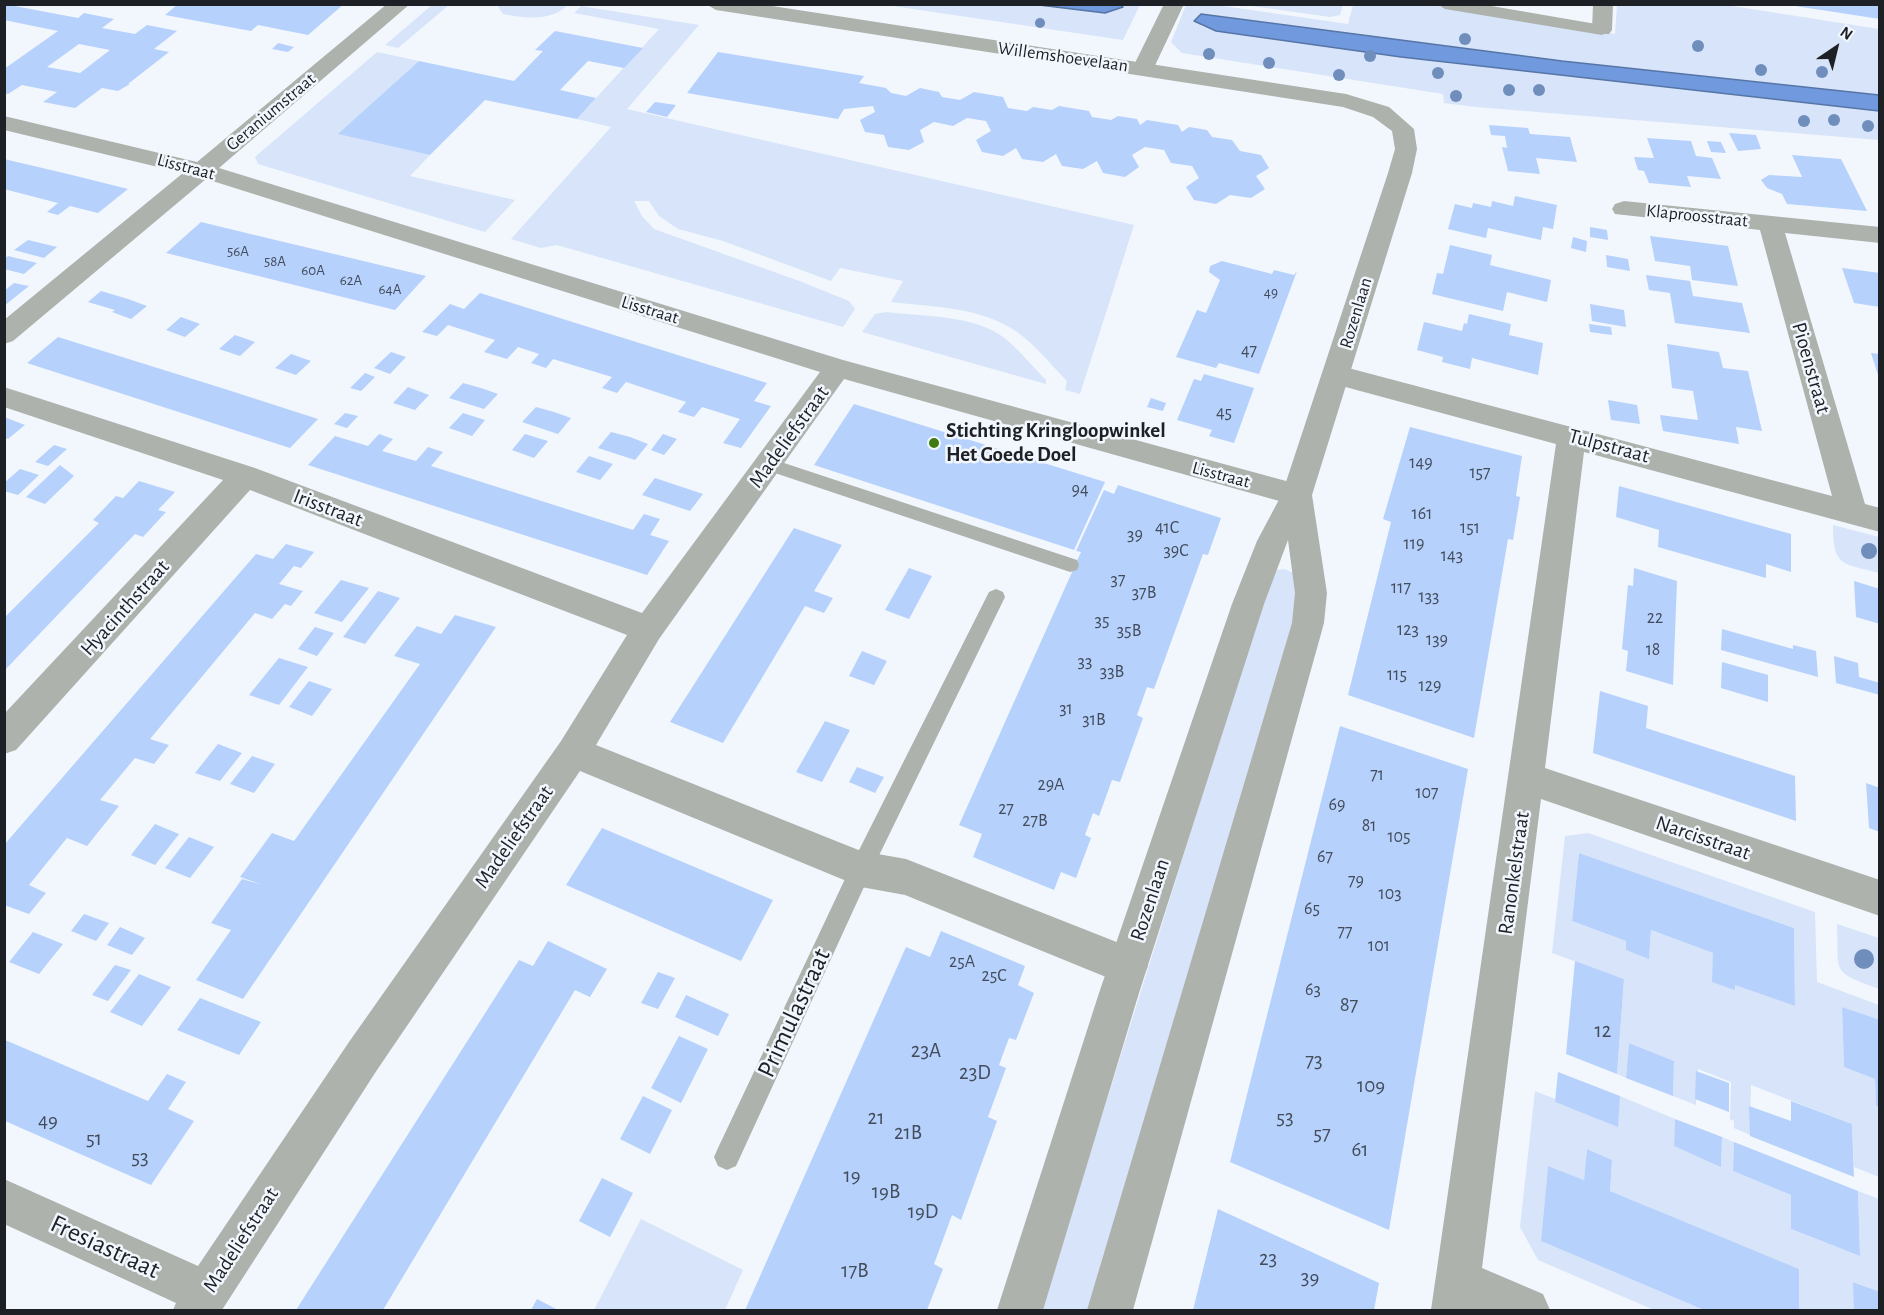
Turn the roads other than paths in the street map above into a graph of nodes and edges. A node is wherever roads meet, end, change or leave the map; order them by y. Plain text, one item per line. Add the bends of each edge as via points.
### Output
1 (400, 4) edge
2 (716, 4) edge
3 (1174, 4) edge
4 (1445, 4) edge
5 (1603, 4) edge
6 (1602, 30) joint
7 (1143, 69) junction
8 (4, 123) edge
9 (1403, 129) joint
10 (202, 170) junction
11 (1624, 208) dead end
12 (1770, 224) junction
13 (1880, 235) edge
14 (4, 335) edge
15 (838, 368) junction
16 (1337, 375) junction
17 (4, 397) edge
18 (1572, 436) junction
19 (769, 464) junction
20 (245, 476) junction
21 (1297, 495) junction
22 (1866, 516) edge
23 (1070, 565) dead end
24 (996, 597) dead end
25 (648, 629) junction
26 (4, 739) edge
27 (573, 752) junction
28 (1527, 778) junction
29 (861, 869) junction
30 (1880, 898) edge
31 (1128, 966) junction
32 (727, 1157) dead end
33 (4, 1201) edge
34 (1456, 1295) edge
35 (201, 1302) edge
36 (1020, 1311) edge
37 (1110, 1311) edge
38 (1527, 1311) edge

1 - 10 street, Geraniumstraat
2 - 7 street, Willemshoevelaan
3 - 7 street
4 - 6 street
5 - 6 street
7 - 9 street, Willemshoevelaan via 1346,101 1381,112
8 - 10 street, Lisstraat
9 - 16 street, Rozenlaan via 1406,150
10 - 14 street, Geraniumstraat
10 - 15 street, Lisstraat
11 - 12 street, Klaproosstraat
12 - 13 street, Klaproosstraat
12 - 22 street, Pioenstraat
15 - 19 street, Madeliefstraat
15 - 21 street, Lisstraat
16 - 18 street, Tulpstraat
16 - 21 street, Rozenlaan
17 - 20 street, Irisstraat
18 - 22 street, Tulpstraat
18 - 28 street, Ranonkelstraat
19 - 23 lane
19 - 25 street, Madeliefstraat
20 - 25 street, Irisstraat
20 - 26 street, Hyacinthstraat
21 - 31 street, Rozenlaan via 1272,542 1248,604
21 - 37 street, Rozenlaan via 1311,593 1308,623
24 - 29 lane, Primulastraat
25 - 27 street, Madeliefstraat
27 - 29 street
27 - 35 street, Madeliefstraat via 363,1056
28 - 30 street, Narcisstraat
28 - 34 street, Ranonkelstraat
29 - 31 street via 906,877
29 - 32 lane, Primulastraat
31 - 36 street, Rozenlaan
33 - 35 street, Fresiastraat
34 - 38 street

